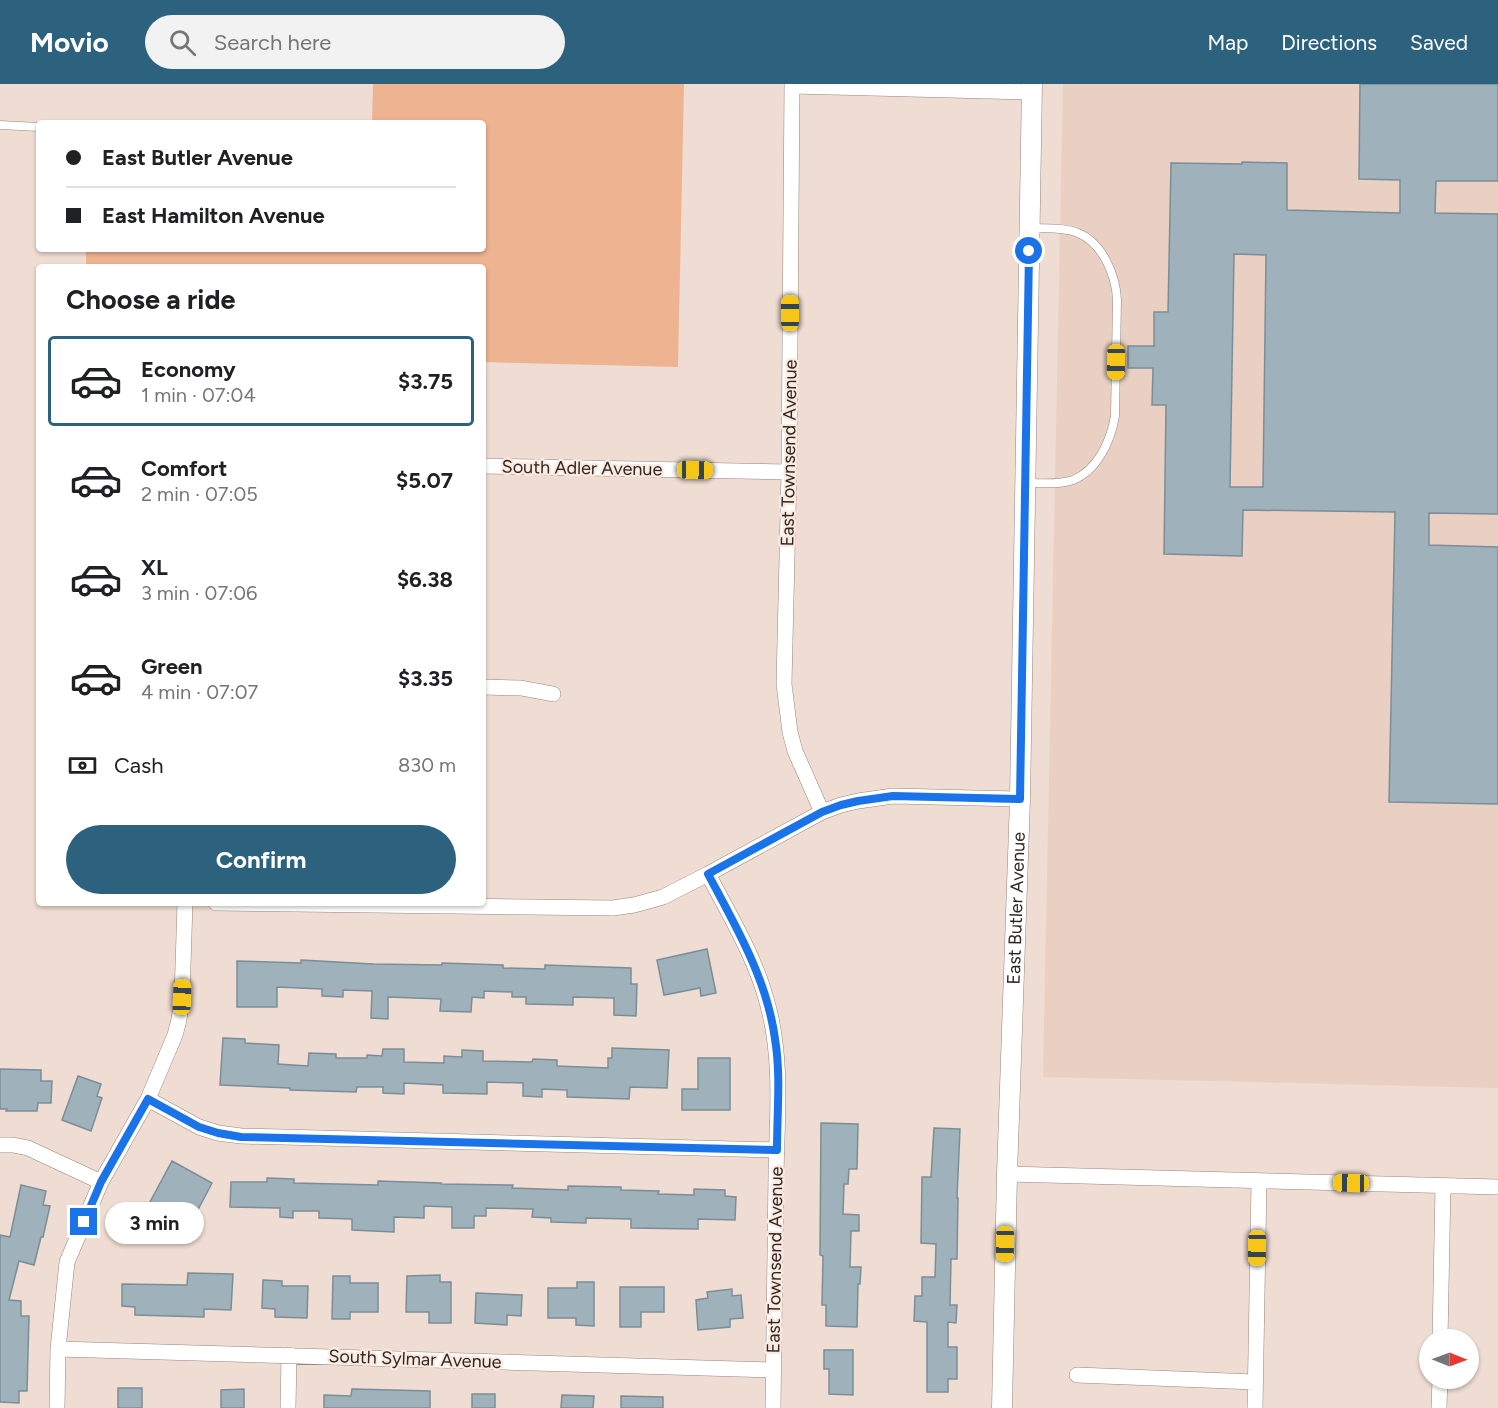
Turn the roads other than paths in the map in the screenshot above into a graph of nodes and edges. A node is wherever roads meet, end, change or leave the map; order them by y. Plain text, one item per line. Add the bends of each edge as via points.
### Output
1 (1032, 88) edge
2 (0, 124) edge
3 (36, 127) edge
4 (1030, 228) junction
5 (486, 466) edge
6 (789, 472) junction
7 (1025, 483) junction
8 (486, 687) edge
9 (553, 694) dead end
10 (1020, 799) junction
11 (822, 812) junction
12 (708, 874) junction
13 (185, 906) edge
14 (454, 906) edge
15 (148, 1099) junction
16 (0, 1145) edge
17 (777, 1150) junction
18 (1007, 1174) junction
19 (1258, 1181) junction
20 (101, 1182) junction
21 (1443, 1185) junction
22 (1498, 1187) edge
23 (1440, 1329) edge
24 (58, 1349) junction
25 (289, 1355) junction
26 (773, 1370) junction
27 (1077, 1375) dead end
28 (1255, 1382) junction
29 (1440, 1389) edge
30 (57, 1408) edge
31 (288, 1408) edge
32 (773, 1408) edge
33 (1002, 1408) edge
34 (1255, 1408) edge
35 (1439, 1408) edge

1 - 4 street, East Butler Avenue
1 - 6 street, East Townsend Avenue via 792,86
2 - 3 lane
4 - 7 street, East Butler Avenue
4 - 7 lane via 1080,234 1095,245 1107,263 1117,300 1116,404 1110,437 1087,471 1067,481
5 - 6 street, South Adler Avenue
6 - 11 street, East Townsend Avenue via 786,708 795,752
7 - 10 street, East Butler Avenue
8 - 9 street
10 - 11 street via 893,796
10 - 18 street, East Butler Avenue
11 - 12 street
12 - 14 street via 656,899 613,908
12 - 17 street, East Townsend Avenue via 747,947 770,1012 777,1056
13 - 15 street via 179,1020
15 - 17 street via 199,1127 241,1137
15 - 20 street
16 - 20 street via 28,1148
17 - 26 street, East Townsend Avenue
18 - 19 street
18 - 33 street, East Butler Avenue
19 - 21 street
19 - 28 street
20 - 24 street via 67,1262
21 - 22 street
21 - 23 street
24 - 25 street, South Sylmar Avenue
24 - 30 street
25 - 26 street, South Sylmar Avenue
25 - 31 street
26 - 32 street, East Townsend Avenue
27 - 28 street
28 - 34 street
29 - 35 street

